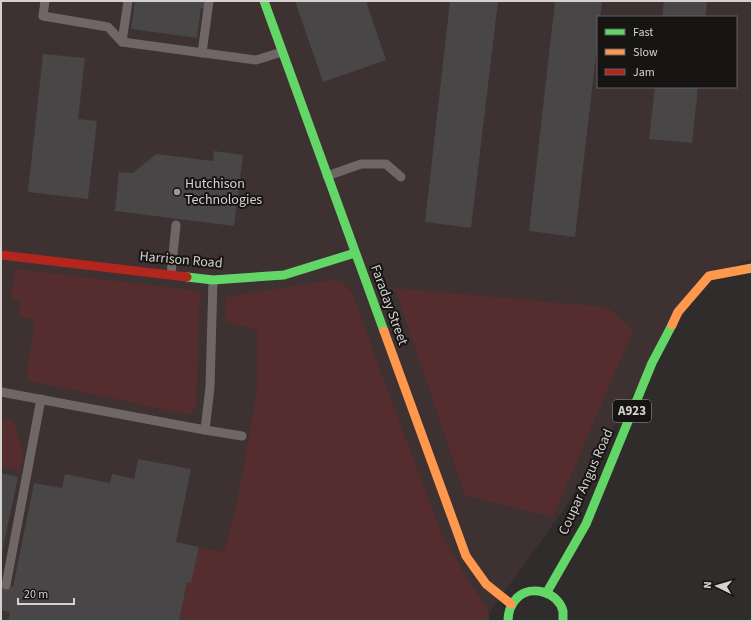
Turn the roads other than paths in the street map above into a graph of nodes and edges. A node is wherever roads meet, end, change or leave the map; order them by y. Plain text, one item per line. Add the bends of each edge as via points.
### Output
1 (45, 1) edge
2 (128, 1) edge
3 (209, 1) edge
4 (264, 1) edge
5 (122, 42) junction
6 (282, 52) junction
7 (202, 53) junction
8 (328, 176) junction
9 (401, 177) dead end
10 (176, 225) dead end
11 (355, 253) junction
12 (2, 258) edge
13 (752, 268) edge
14 (171, 274) junction
15 (213, 280) junction
16 (1, 392) edge
17 (41, 399) junction
18 (205, 430) junction
19 (242, 436) dead end
20 (6, 585) dead end
21 (547, 592) junction
22 (512, 604) junction
23 (508, 621) edge
24 (563, 621) edge

1 - 5 lane via 43,16 108,27
2 - 5 lane
3 - 7 lane
4 - 6 street, Faraday Street
5 - 7 lane
6 - 7 lane via 256,60
6 - 8 street, Faraday Street
8 - 9 lane via 361,164 386,164
8 - 11 street, Faraday Street
10 - 14 lane
11 - 15 street, Harrison Road via 284,275
11 - 22 street, Faraday Street via 466,556 486,584
12 - 14 street, Harrison Road
13 - 21 street, Coupar Angus Road / A923 via 709,276 678,312 652,363 586,524
14 - 15 street, Harrison Road
15 - 18 lane via 210,387
16 - 17 lane
17 - 18 lane
17 - 20 lane
18 - 19 lane
21 - 22 street via 537,589 527,591 518,596
21 - 24 street via 560,604
22 - 23 street

